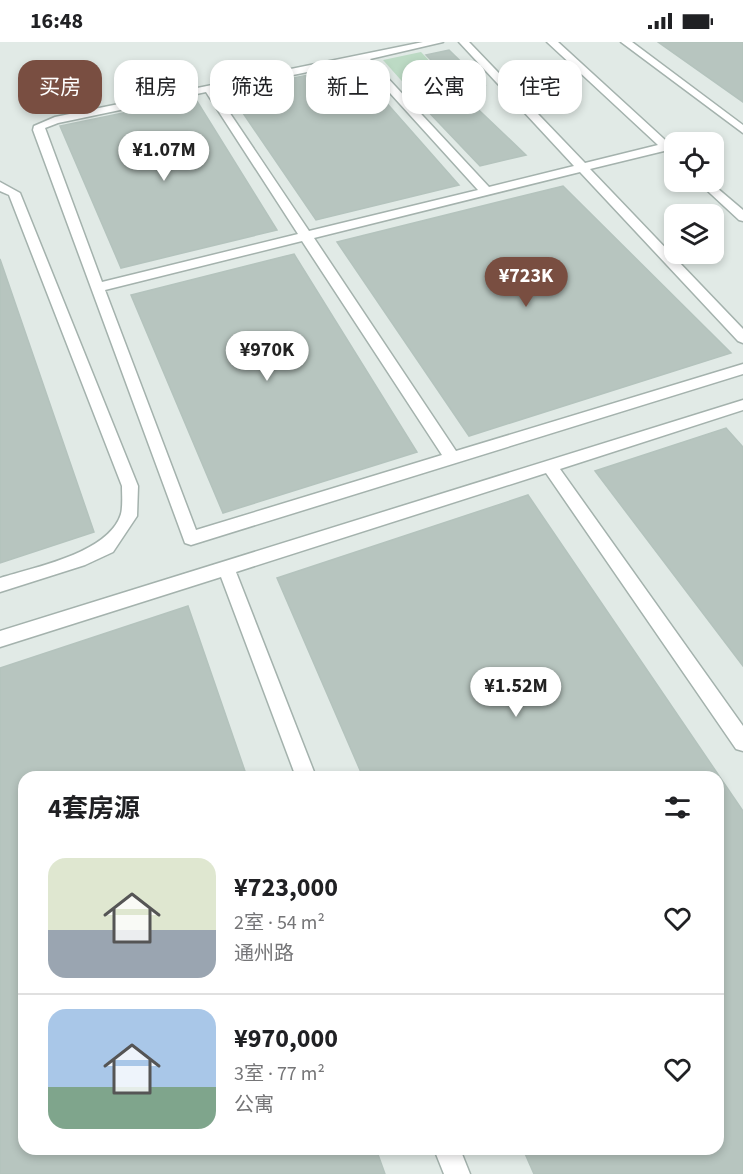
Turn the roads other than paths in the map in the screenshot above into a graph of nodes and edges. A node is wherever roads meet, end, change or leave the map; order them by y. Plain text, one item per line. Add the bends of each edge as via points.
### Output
1 (438, 42) edge
2 (464, 42) edge
3 (552, 42) edge
4 (626, 42) edge
5 (363, 57) junction
6 (209, 89) junction
7 (743, 130) edge
8 (664, 145) edge
9 (664, 152) edge
10 (582, 167) junction
11 (0, 186) edge
12 (486, 191) junction
13 (715, 192) edge
14 (743, 217) edge
15 (306, 236) junction
16 (99, 287) junction
17 (743, 338) edge
18 (743, 369) edge
19 (743, 405) edge
20 (452, 458) junction
21 (550, 466) junction
22 (226, 568) junction
23 (0, 585) edge
24 (0, 639) edge
25 (743, 742) edge
26 (304, 771) edge
27 (449, 1155) edge
28 (457, 1174) edge

1 - 5 street
2 - 10 street
3 - 8 street
4 - 7 street
5 - 6 street
5 - 12 street
6 - 15 street
6 - 16 street via 40,126
9 - 10 street
10 - 12 street
10 - 17 street
11 - 23 street via 14,193 130,486 129,516 107,547
12 - 15 street
13 - 14 street
15 - 16 street
15 - 20 street
16 - 20 street via 191,537
18 - 20 street
19 - 21 street
21 - 22 street
21 - 25 street
22 - 24 street
22 - 26 street
27 - 28 street

